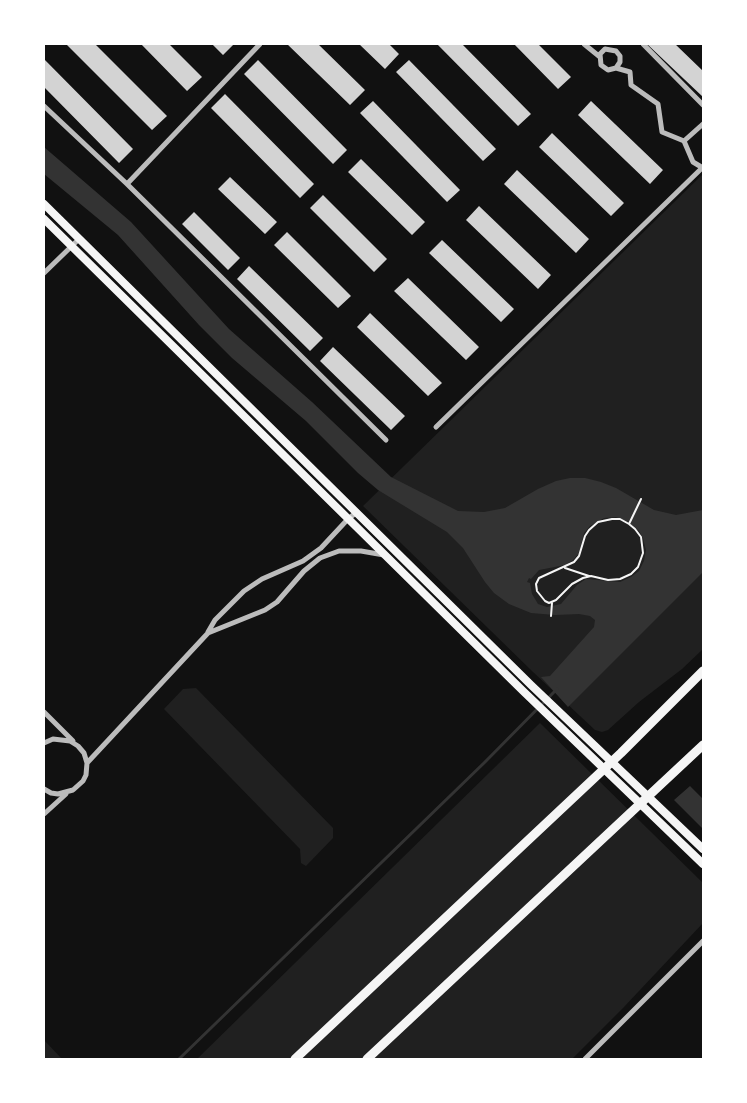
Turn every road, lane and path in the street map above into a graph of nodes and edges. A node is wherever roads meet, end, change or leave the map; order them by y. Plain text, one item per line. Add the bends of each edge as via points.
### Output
1 (260, 44) edge
2 (584, 44) edge
3 (643, 44) edge
4 (600, 57) junction
5 (616, 68) junction
6 (703, 105) edge
7 (44, 106) edge
8 (703, 124) edge
9 (684, 141) junction
10 (703, 168) edge
11 (126, 184) junction
12 (44, 204) edge
13 (44, 219) edge
14 (79, 239) junction
15 (71, 246) junction
16 (44, 273) edge
17 (436, 427) dead end
18 (386, 440) dead end
19 (641, 500) dead end
20 (357, 512) junction
21 (348, 519) junction
22 (628, 524) junction
23 (384, 555) junction
24 (563, 568) junction
25 (591, 576) junction
26 (552, 604) junction
27 (552, 616) dead end
28 (208, 632) junction
29 (703, 672) edge
30 (44, 712) edge
31 (44, 743) edge
32 (703, 745) edge
33 (78, 746) junction
34 (612, 761) junction
35 (87, 763) junction
36 (604, 768) junction
37 (44, 789) edge
38 (68, 793) junction
39 (653, 793) junction
40 (641, 804) junction
41 (44, 814) edge
42 (703, 849) edge
43 (703, 864) edge
44 (703, 941) edge
45 (295, 1059) edge
46 (367, 1059) edge
47 (585, 1059) edge

1 - 11 street
2 - 4 street
3 - 6 street
4 - 5 street via 601,65 608,70
4 - 5 street via 605,49 616,51 620,62
5 - 9 street via 630,72 631,85 658,104 662,132
7 - 11 street
8 - 9 street
9 - 10 street via 692,162
10 - 17 street
11 - 18 street
12 - 14 main road
13 - 15 main road
14 - 15 street
14 - 20 main road
15 - 16 street
15 - 21 main road
19 - 22 path
20 - 21 street
20 - 34 main road
21 - 23 main road
21 - 28 street via 321,548 303,561 262,579 244,591 215,620
22 - 24 path via 616,518 598,522 586,532 574,562
22 - 25 path via 642,541 643,553 638,567 620,579
23 - 28 street via 361,550 339,551 320,558 265,610
23 - 36 main road
24 - 25 path
24 - 26 path via 542,575 537,581 538,594
25 - 26 path via 575,582
26 - 27 path
28 - 35 street
29 - 34 main road
30 - 33 street
31 - 33 street via 66,739
32 - 39 main road
33 - 35 street
34 - 36 main road
34 - 39 main road
35 - 38 street via 83,781
36 - 40 main road
36 - 45 main road
37 - 38 street via 52,793
38 - 41 street
39 - 40 main road
39 - 42 main road
40 - 43 main road
40 - 46 main road
44 - 47 street

